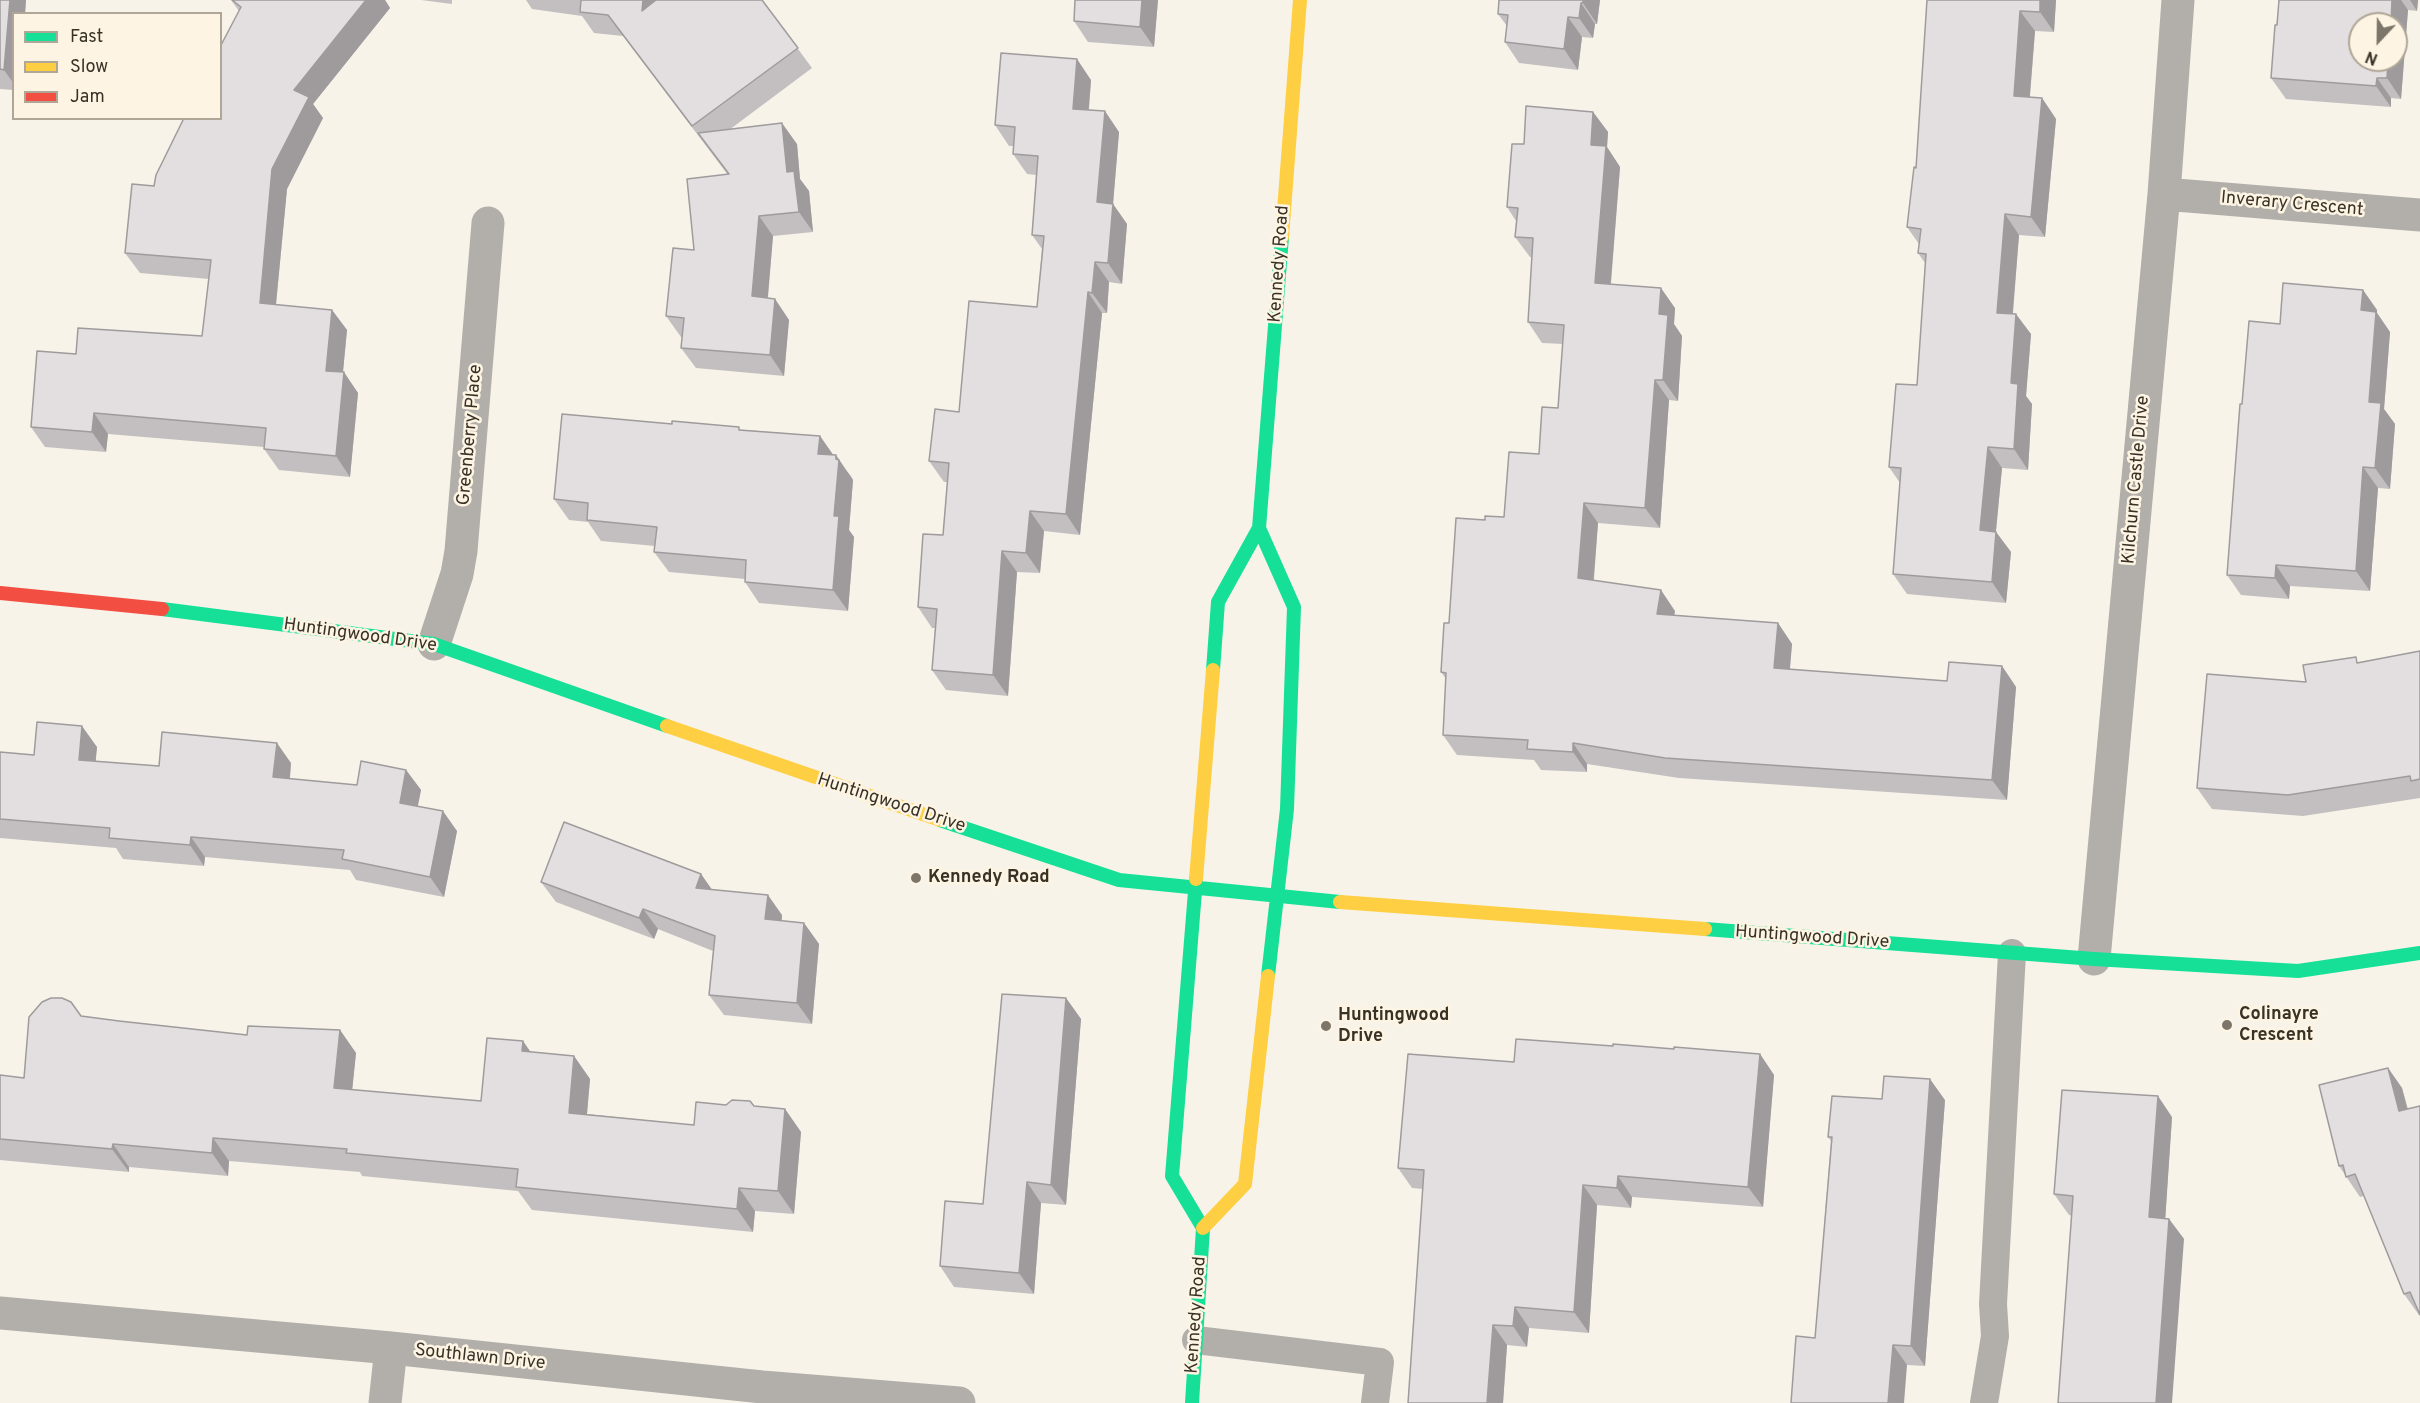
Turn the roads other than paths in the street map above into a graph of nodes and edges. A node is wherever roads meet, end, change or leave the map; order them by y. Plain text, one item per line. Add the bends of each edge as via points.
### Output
1 (1300, 0) edge
2 (2178, 0) edge
3 (2164, 194) junction
4 (2420, 216) edge
5 (488, 223) dead end
6 (1259, 528) junction
7 (0, 593) edge
8 (434, 644) junction
9 (1195, 889) junction
10 (1278, 897) junction
11 (2012, 953) junction
12 (2420, 953) edge
13 (2094, 959) junction
14 (1203, 1228) junction
15 (0, 1312) edge
16 (1196, 1340) junction
17 (392, 1348) junction
18 (385, 1403) edge
19 (960, 1403) edge
20 (1192, 1403) edge
21 (1375, 1403) edge
22 (1984, 1403) edge

1 - 6 street, Kennedy Road
2 - 3 street, Kilchurn Castle Drive
3 - 4 street, Inverary Crescent
3 - 13 street, Kilchurn Castle Drive
5 - 8 street, Greenberry Place via 461,551
6 - 9 street, Kennedy Road via 1218,602
6 - 10 street, Kennedy Road via 1294,608 1287,809
7 - 8 street, Huntingwood Drive via 111,603
8 - 9 street, Huntingwood Drive via 1119,880
9 - 10 street, Huntingwood Drive
9 - 14 street, Kennedy Road via 1172,1176
10 - 11 street, Huntingwood Drive
10 - 14 street, Kennedy Road via 1245,1184
11 - 13 street, Huntingwood Drive
11 - 22 lane via 1993,1304 1995,1336
12 - 13 street, Huntingwood Drive via 2298,971
14 - 16 street, Kennedy Road
15 - 17 street, Southlawn Drive
16 - 20 street, Kennedy Road
16 - 21 lane via 1380,1362
17 - 18 street
17 - 19 street, Southlawn Drive via 762,1387

